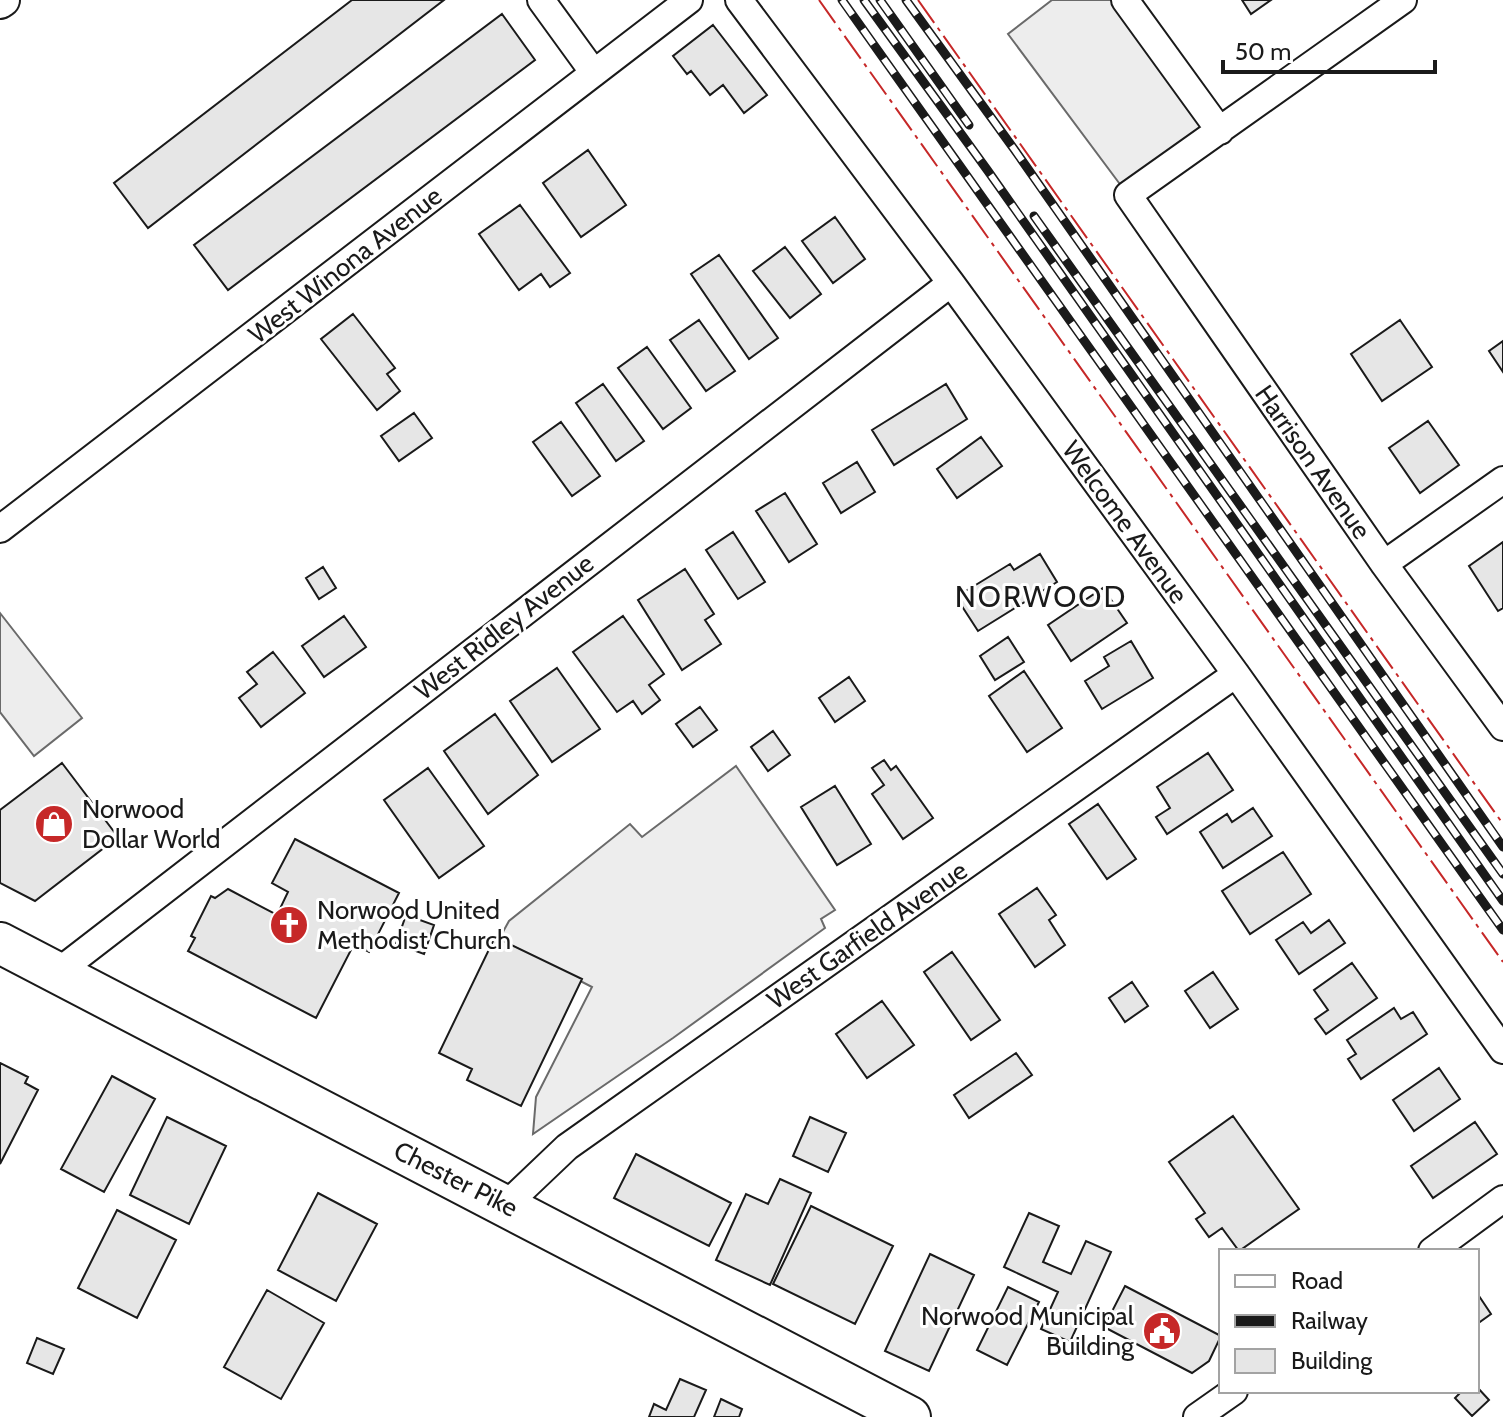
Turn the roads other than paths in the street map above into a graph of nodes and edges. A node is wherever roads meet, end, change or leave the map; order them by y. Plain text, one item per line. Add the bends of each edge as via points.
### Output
1 (541, 0) edge
2 (689, 0) edge
3 (739, 0) edge
4 (1125, 0) edge
5 (1403, 0) edge
6 (594, 73) junction
7 (1220, 131) junction
8 (951, 283) junction
9 (1503, 480) edge
10 (0, 529) edge
11 (1384, 564) junction
12 (1236, 674) junction
13 (1503, 727) edge
14 (0, 943) edge
15 (58, 972) junction
16 (1503, 1050) edge
17 (1503, 1199) edge
18 (506, 1205) junction
19 (1435, 1249) edge
20 (1231, 1393) edge
21 (910, 1417) edge
22 (1197, 1417) edge

1 - 6 street
2 - 6 street, West Winona Avenue
3 - 8 street, Welcome Avenue
4 - 7 street
5 - 7 street
6 - 10 street, West Winona Avenue
7 - 11 street, Harrison Avenue via 1128,195
8 - 12 street, Welcome Avenue
8 - 15 street, West Ridley Avenue
9 - 11 street
11 - 13 street, Harrison Avenue
12 - 16 street, Welcome Avenue
12 - 18 street, West Garfield Avenue via 567,1147
14 - 15 main road, Chester Pike
15 - 18 main road, Chester Pike
17 - 19 street
18 - 21 main road, Chester Pike
20 - 22 street

